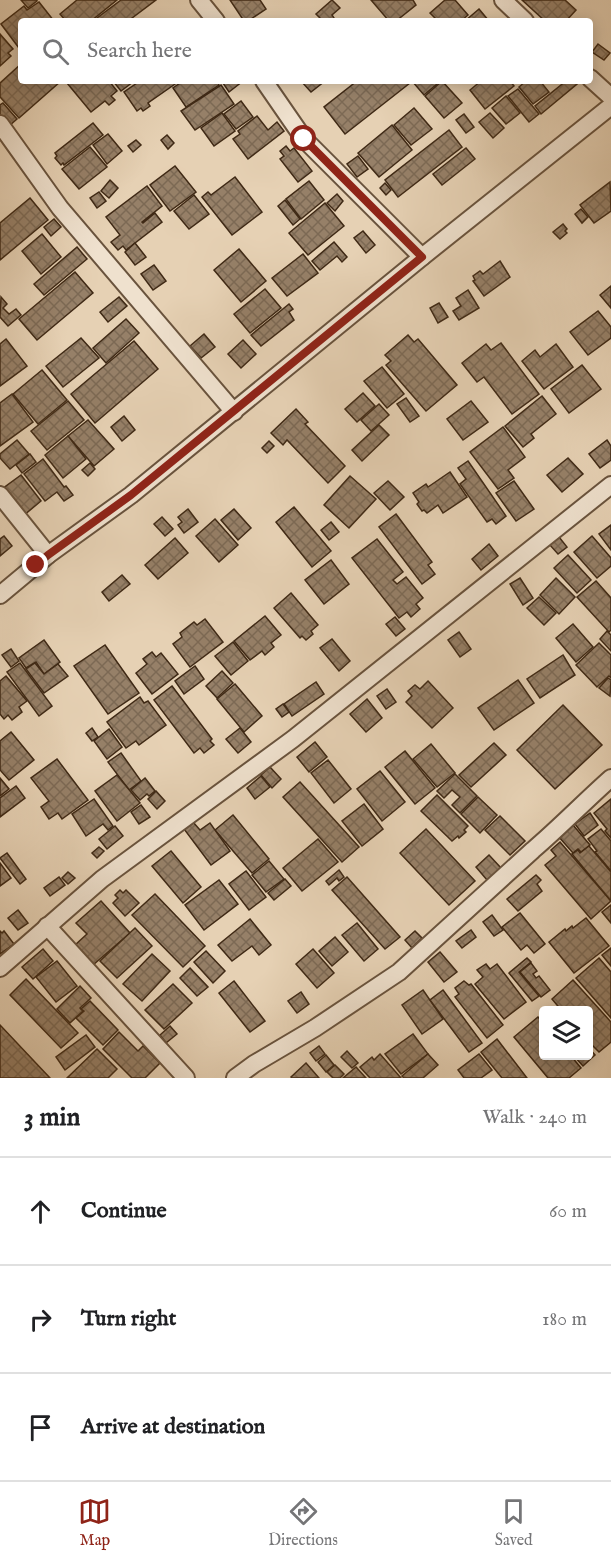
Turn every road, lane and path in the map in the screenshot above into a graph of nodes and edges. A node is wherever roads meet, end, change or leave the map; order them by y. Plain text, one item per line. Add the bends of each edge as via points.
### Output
1 (198, 0) edge
2 (503, 0) edge
3 (213, 18) edge
4 (522, 18) edge
5 (593, 81) edge
6 (266, 84) edge
7 (611, 97) edge
8 (611, 106) edge
9 (0, 124) edge
10 (422, 257) junction
11 (234, 412) junction
12 (611, 485) edge
13 (0, 495) edge
14 (48, 555) junction
15 (0, 595) edge
16 (611, 778) edge
17 (47, 927) junction
18 (0, 968) edge
19 (186, 1078) edge
20 (235, 1078) edge

1 - 3 street
2 - 4 street
5 - 7 street
6 - 10 street via 304,139
8 - 10 street
9 - 11 street via 60,208
10 - 11 street
11 - 14 street via 131,495
12 - 17 street via 293,739 102,879
13 - 14 street
14 - 15 street
16 - 20 street via 399,972
17 - 18 street
17 - 19 street

